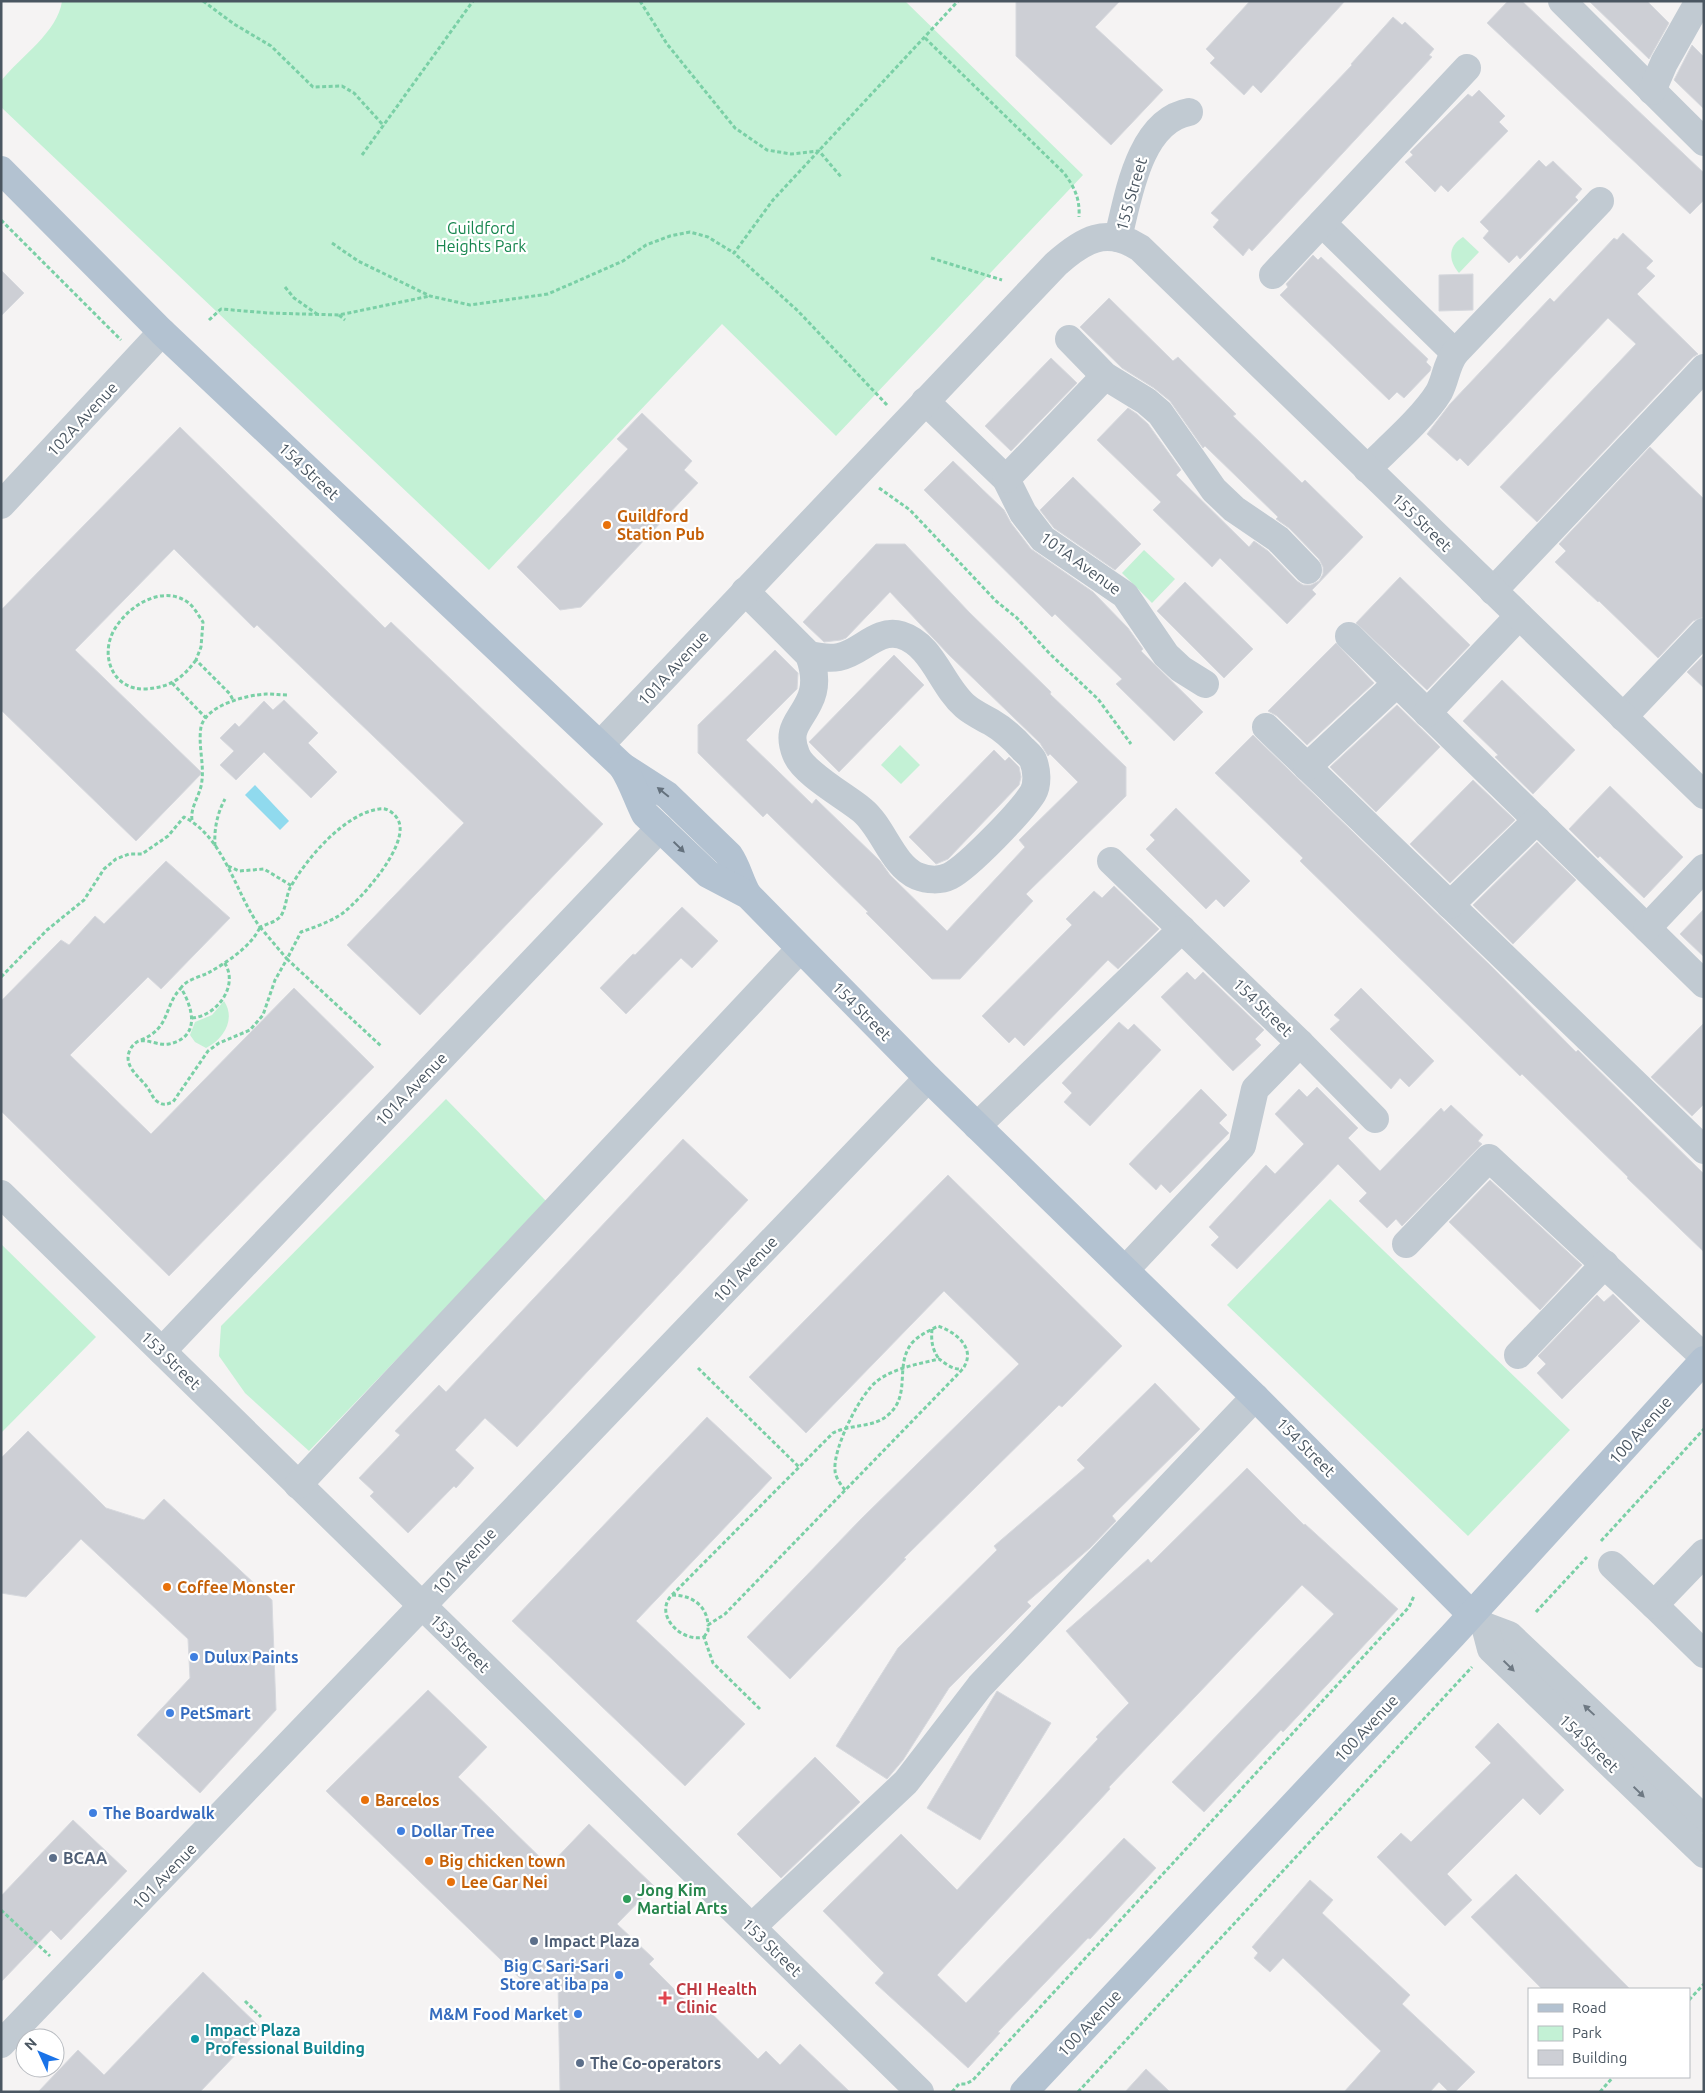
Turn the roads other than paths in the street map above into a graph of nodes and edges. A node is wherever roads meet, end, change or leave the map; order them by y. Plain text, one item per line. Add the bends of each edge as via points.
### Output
1 (1562, 1) edge
2 (1700, 1) edge
3 (1467, 68) dead end
4 (1652, 91) junction
5 (1189, 112) dead end
6 (1704, 142) edge
7 (1, 170) edge
8 (1600, 201) dead end
9 (1322, 223) junction
10 (1129, 243) junction
11 (1273, 275) dead end
12 (162, 332) junction
13 (1069, 338) dead end
14 (1454, 353) junction
15 (1704, 368) edge
16 (1105, 376) junction
17 (925, 401) junction
18 (1368, 469) junction
19 (1006, 480) junction
20 (1, 505) edge
21 (1308, 570) dead end
22 (745, 591) junction
23 (1493, 591) junction
24 (1519, 616) junction
25 (1704, 632) edge
26 (1349, 636) dead end
27 (809, 655) junction
28 (1397, 683) junction
29 (1205, 684) dead end
30 (1427, 713) junction
31 (1623, 717) junction
32 (1266, 727) dead end
33 (600, 744) junction
34 (622, 766) junction
35 (1307, 767) junction
36 (1704, 795) edge
37 (1537, 820) junction
38 (660, 828) junction
39 (1111, 861) dead end
40 (1704, 868) edge
41 (748, 895) junction
42 (1450, 905) junction
43 (1647, 928) junction
44 (1182, 929) junction
45 (800, 949) junction
46 (1704, 984) edge
47 (1300, 1043) junction
48 (928, 1078) junction
49 (1375, 1119) dead end
50 (977, 1126) junction
51 (1701, 1141) edge
52 (1, 1194) edge
53 (1406, 1244) dead end
54 (1605, 1264) junction
55 (1125, 1270) junction
56 (162, 1351) junction
57 (1518, 1355) dead end
58 (1704, 1358) edge
59 (1255, 1396) junction
60 (298, 1485) junction
61 (1704, 1553) edge
62 (1600, 1555) road end
63 (1654, 1605) junction
64 (422, 1606) junction
65 (1478, 1620) junction
66 (1704, 1654) edge
67 (1704, 1819) edge
68 (1704, 1854) edge
69 (752, 1927) junction
70 (1, 2044) edge
71 (920, 2092) edge
72 (1024, 2092) edge

1 - 4 street
2 - 4 street via 1664,63
3 - 9 street
4 - 6 street
5 - 10 street, 155 Street via 1165,124 1144,148 1134,177
7 - 12 main road, 154 Street
8 - 14 street
9 - 11 street
9 - 14 street
10 - 17 street, 101A Avenue via 1095,238 1077,246
10 - 18 street, 155 Street
12 - 20 street, 102A Avenue
12 - 33 main road, 154 Street
13 - 16 street
14 - 18 street via 1443,383 1430,405
15 - 23 street
16 - 19 street
16 - 21 street via 1160,413 1214,490 1278,539
17 - 19 street, 101A Avenue
17 - 22 street, 101A Avenue
18 - 23 street, 155 Street
19 - 29 street, 101A Avenue via 1023,513 1043,539 1125,594 1166,655
22 - 27 street
22 - 33 street, 101A Avenue
23 - 24 street, 155 Street
24 - 30 street
24 - 31 street, 155 Street
25 - 31 street
26 - 28 street
27 - 27 street via 814,669 814,684 809,702 793,730 796,755 803,766 865,813 903,866 916,876 944,878 960,869 998,834 1034,792 1037,780 1032,759 1016,740 975,714 953,695 924,649 910,638 890,633 839,657
28 - 30 street
28 - 35 street
30 - 37 street
31 - 36 street, 155 Street
32 - 35 street
33 - 34 main road, 154 Street
34 - 38 main road, 154 Street via 645,814
41 -> 34 main road, 154 Street via 737,866 729,855 667,795
35 - 42 street
37 - 42 street
37 - 43 street
38 -> 41 main road, 154 Street via 708,874
38 - 56 street, 101A Avenue
39 - 44 street, 154 Street
40 - 43 street
41 - 45 main road, 154 Street
42 - 51 street
43 - 46 street
44 - 47 street, 154 Street
44 - 50 street
45 - 48 main road, 154 Street
45 - 60 street
47 - 49 street, 154 Street
47 - 55 street, 154 Street via 1255,1089 1242,1146
48 - 50 main road, 154 Street
48 - 64 street, 101 Avenue
50 - 55 main road, 154 Street
52 - 56 street, 153 Street
53 - 54 street via 1489,1158
54 - 57 street
54 - 58 street
55 - 59 main road, 154 Street
56 - 60 street, 153 Street
58 - 65 main road, 100 Avenue
59 - 65 main road, 154 Street
59 - 69 street via 980,1686 906,1782
60 - 64 street, 153 Street
61 - 63 street
62 - 63 street
63 - 66 street
64 - 69 street, 153 Street
64 - 70 street, 101 Avenue
67 -> 65 street, 154 Street via 1509,1635
65 -> 68 street, 154 Street via 1491,1649
65 - 72 main road, 100 Avenue
69 - 71 street, 153 Street

